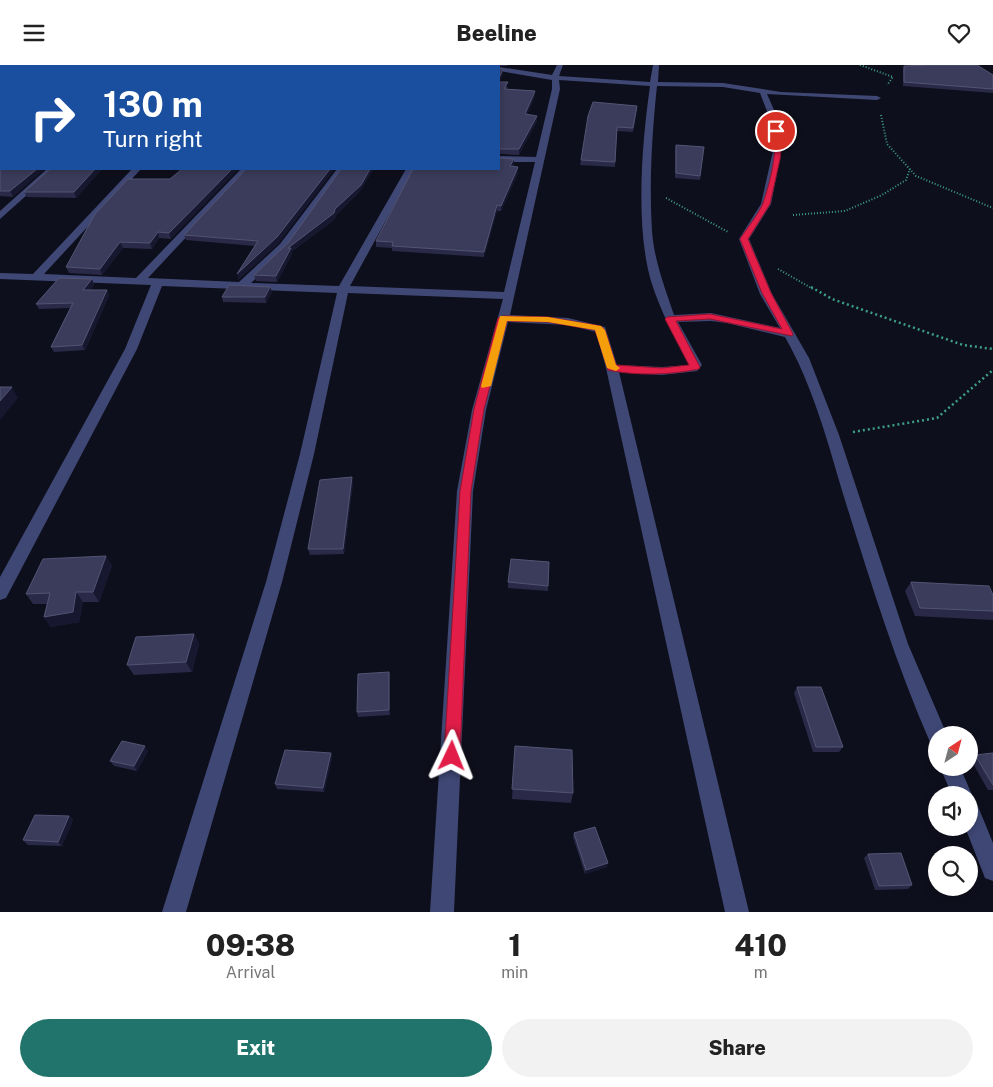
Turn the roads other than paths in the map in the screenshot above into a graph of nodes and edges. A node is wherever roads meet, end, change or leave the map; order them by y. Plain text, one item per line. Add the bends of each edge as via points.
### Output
1 (656, 65) edge
2 (500, 69) edge
3 (558, 71) edge
4 (655, 84) junction
5 (762, 91) junction
6 (877, 98) road end
7 (500, 159) edge
8 (540, 160) junction
9 (51, 170) edge
10 (136, 170) edge
11 (245, 170) edge
12 (340, 170) edge
13 (409, 170) edge
14 (0, 216) edge
15 (0, 276) edge
16 (37, 276) junction
17 (140, 280) junction
18 (158, 281) junction
19 (242, 285) junction
20 (343, 289) junction
21 (509, 296) junction
22 (503, 318) junction
23 (670, 319) junction
24 (789, 334) junction
25 (612, 368) junction
26 (0, 593) edge
27 (933, 726) edge
28 (978, 834) edge
29 (993, 870) edge
30 (174, 912) edge
31 (442, 912) edge
32 (737, 912) edge

1 - 4 street
2 - 3 street
3 - 4 street
3 - 8 street
4 - 5 street via 723,85
4 - 23 street via 649,123 647,232 656,280
5 - 6 street
5 - 24 street via 774,119 779,142 766,204 744,239 766,293
7 - 8 street
8 - 21 street
9 - 14 street
10 - 16 street
11 - 17 street
12 - 19 street via 284,246
13 - 20 street
15 - 16 street
16 - 17 street
17 - 18 street
18 - 19 street
18 - 26 street via 131,349
19 - 20 street
20 - 21 street
20 - 30 street via 308,454 274,582
21 - 22 street
22 - 25 street via 548,320 598,328
22 - 31 street via 479,409 465,491
23 - 24 street via 710,317
23 - 25 street via 695,367 662,371
24 - 27 street via 802,358 832,435 899,644
25 - 32 street
28 - 29 street

